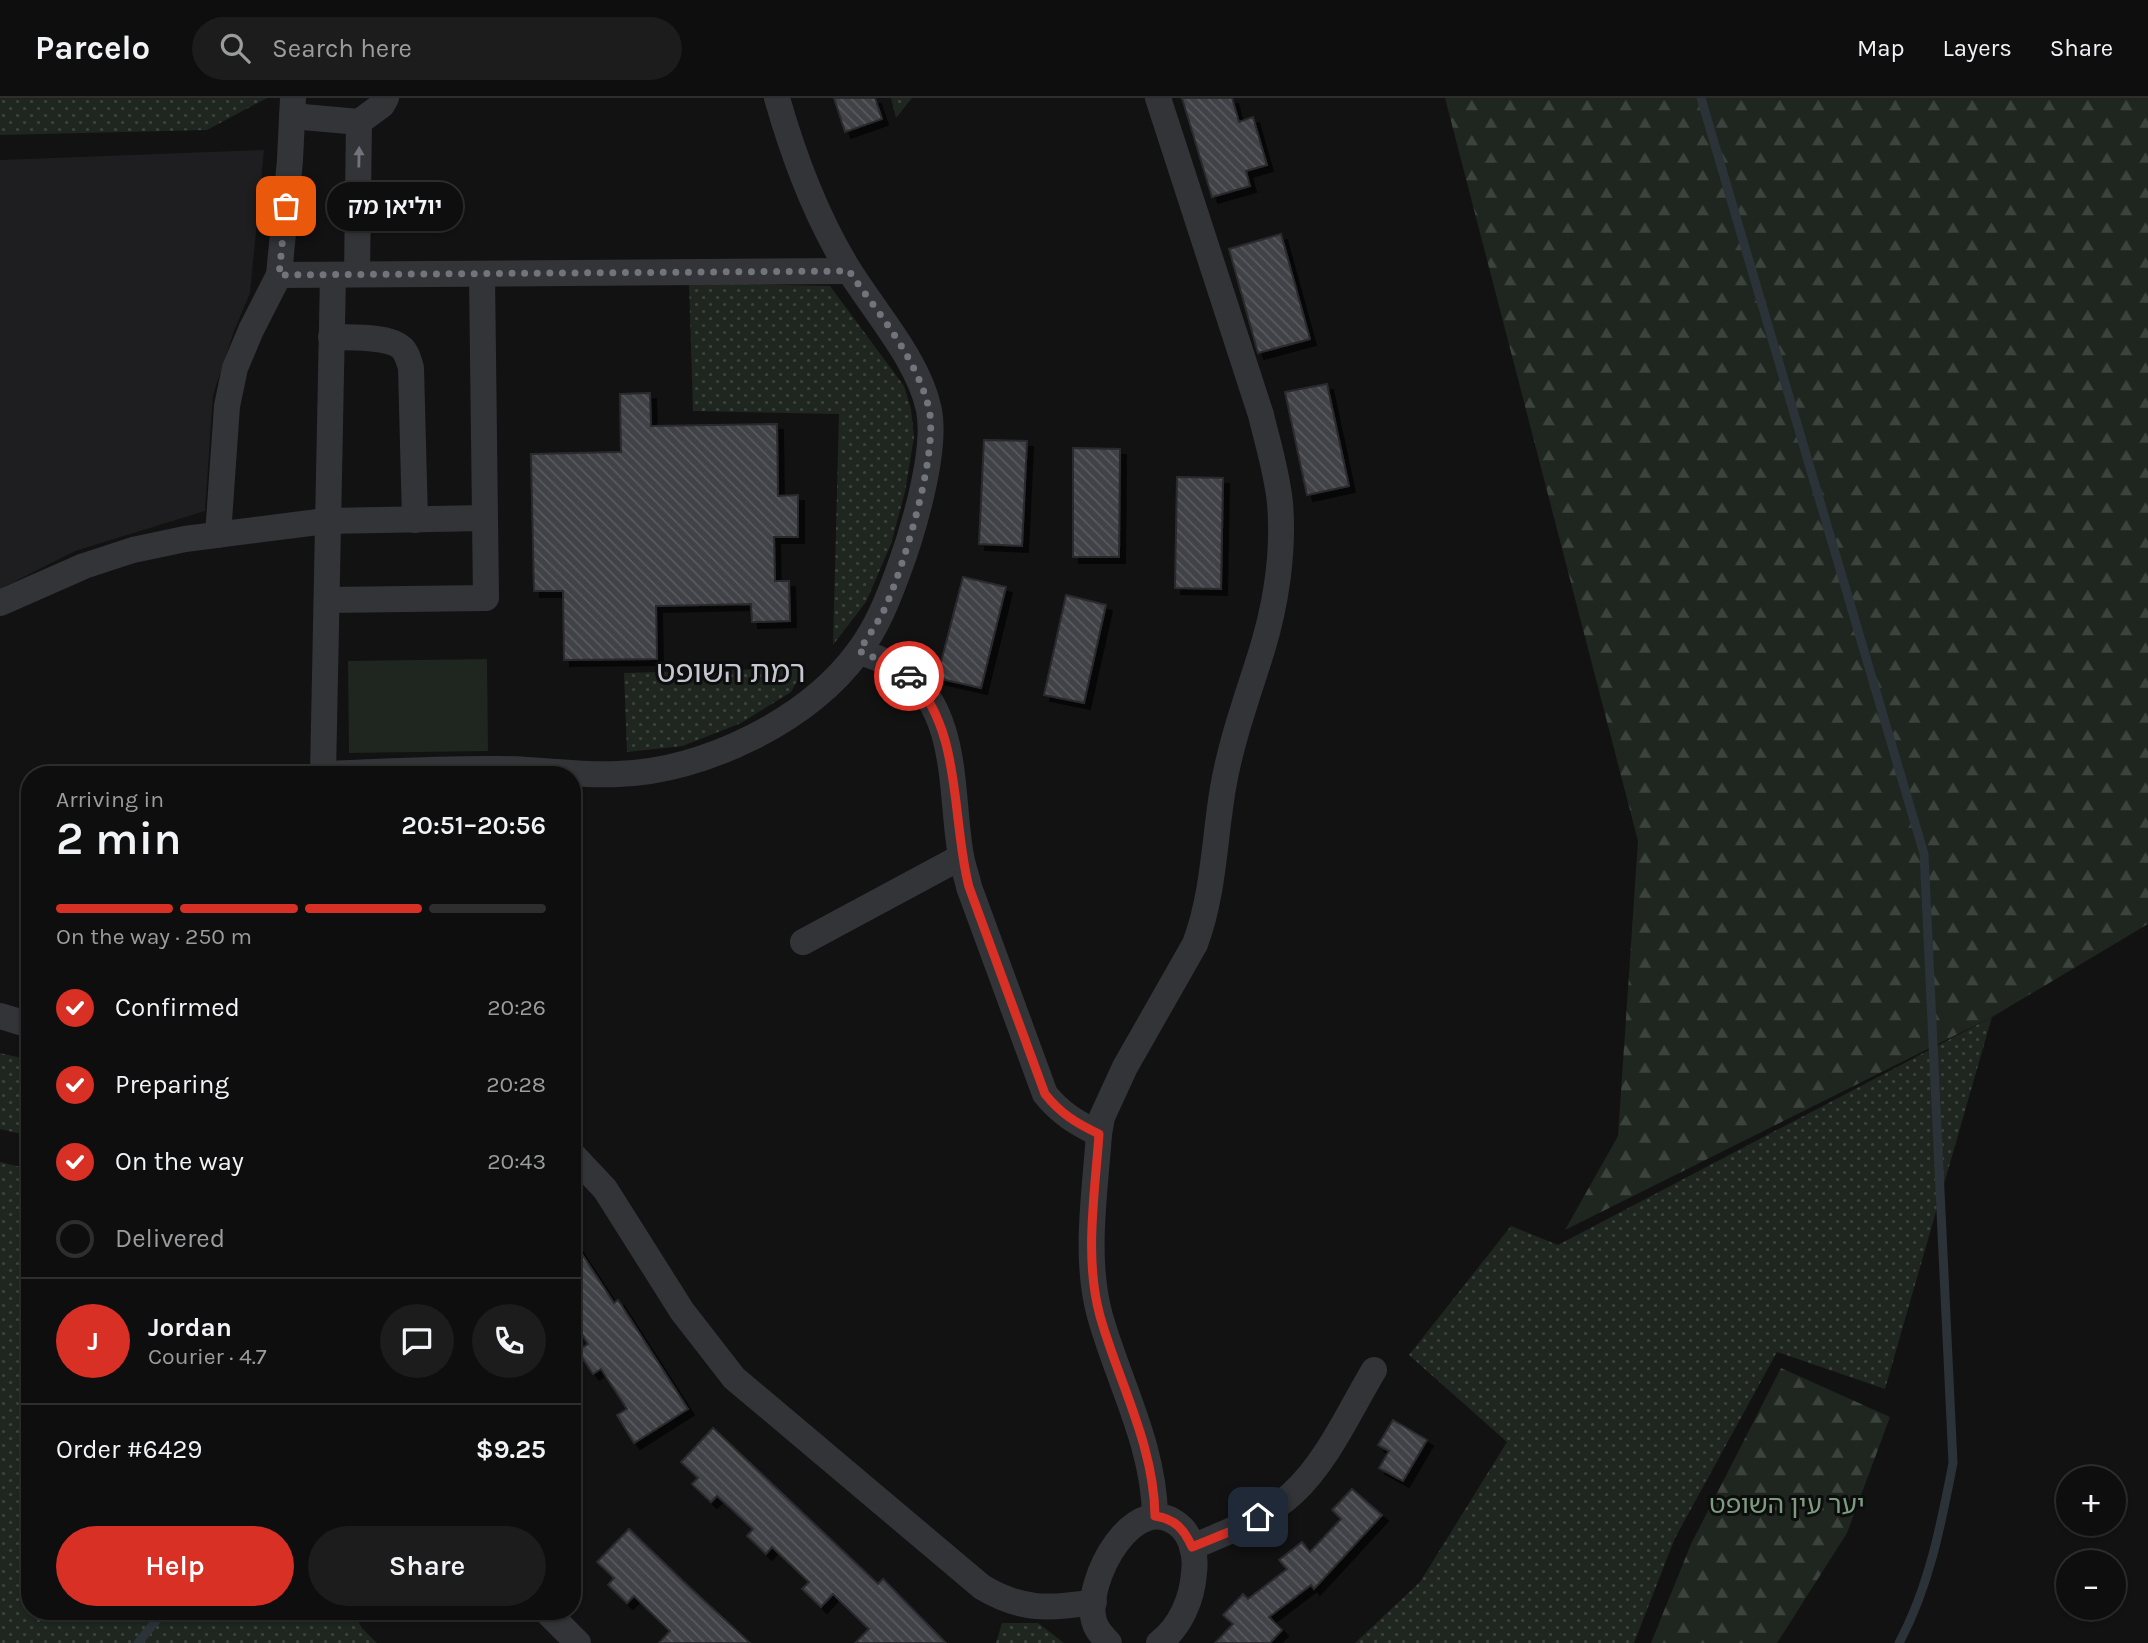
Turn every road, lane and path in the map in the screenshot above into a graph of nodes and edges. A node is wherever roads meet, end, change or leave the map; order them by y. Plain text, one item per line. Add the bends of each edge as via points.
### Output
1 (386, 98) edge
2 (778, 98) edge
3 (1158, 98) edge
4 (292, 107) edge
5 (359, 122) junction
6 (849, 271) junction
7 (345, 274) junction
8 (279, 275) junction
9 (482, 275) junction
10 (331, 337) junction
11 (485, 518) junction
12 (415, 520) junction
13 (326, 521) junction
14 (218, 535) junction
15 (327, 600) junction
16 (0, 603) edge
17 (859, 651) junction
18 (323, 766) edge
19 (581, 774) edge
20 (961, 857) junction
21 (803, 942) dead end
22 (0, 1016) edge
23 (21, 1022) edge
24 (1099, 1134) junction
25 (581, 1164) edge
26 (1374, 1370) dead end
27 (1155, 1516) junction
28 (1192, 1547) junction
29 (1094, 1602) junction
30 (555, 1620) edge
31 (578, 1643) edge
32 (1109, 1643) edge
33 (1159, 1643) edge

1 - 5 street
2 - 6 street via 806,187
3 - 24 street via 1261,415 1280,503 1280,540 1269,621 1223,787 1203,923 1125,1066
4 - 5 street
4 - 8 street
7 -> 5 street
6 - 9 street
6 - 17 street via 903,350 929,410 929,447 902,562 884,610
7 - 8 street
7 - 9 street
7 - 10 street
8 - 14 street via 235,368 227,406
9 - 11 street
10 - 12 street via 388,340 407,355
10 - 13 street
11 - 12 street
11 - 15 street via 486,598
12 - 13 street
13 - 14 street
13 - 15 street
14 - 16 street via 133,550
15 - 18 street
17 - 19 street via 825,689 787,718 710,755 622,774
17 - 20 street via 902,670 931,702 949,757
20 - 21 street
20 - 24 street via 1045,1094 1070,1120
22 - 23 street
24 - 27 street via 1094,1283 1146,1450
25 - 29 street via 605,1189 682,1311 744,1387 1003,1600 1055,1608
26 - 28 street via 1315,1469 1293,1493 1241,1527
27 - 28 street via 1176,1523
27 - 29 street via 1122,1535 1099,1578
28 - 33 street via 1194,1582 1181,1619
29 - 32 street via 1093,1619
30 - 31 street

